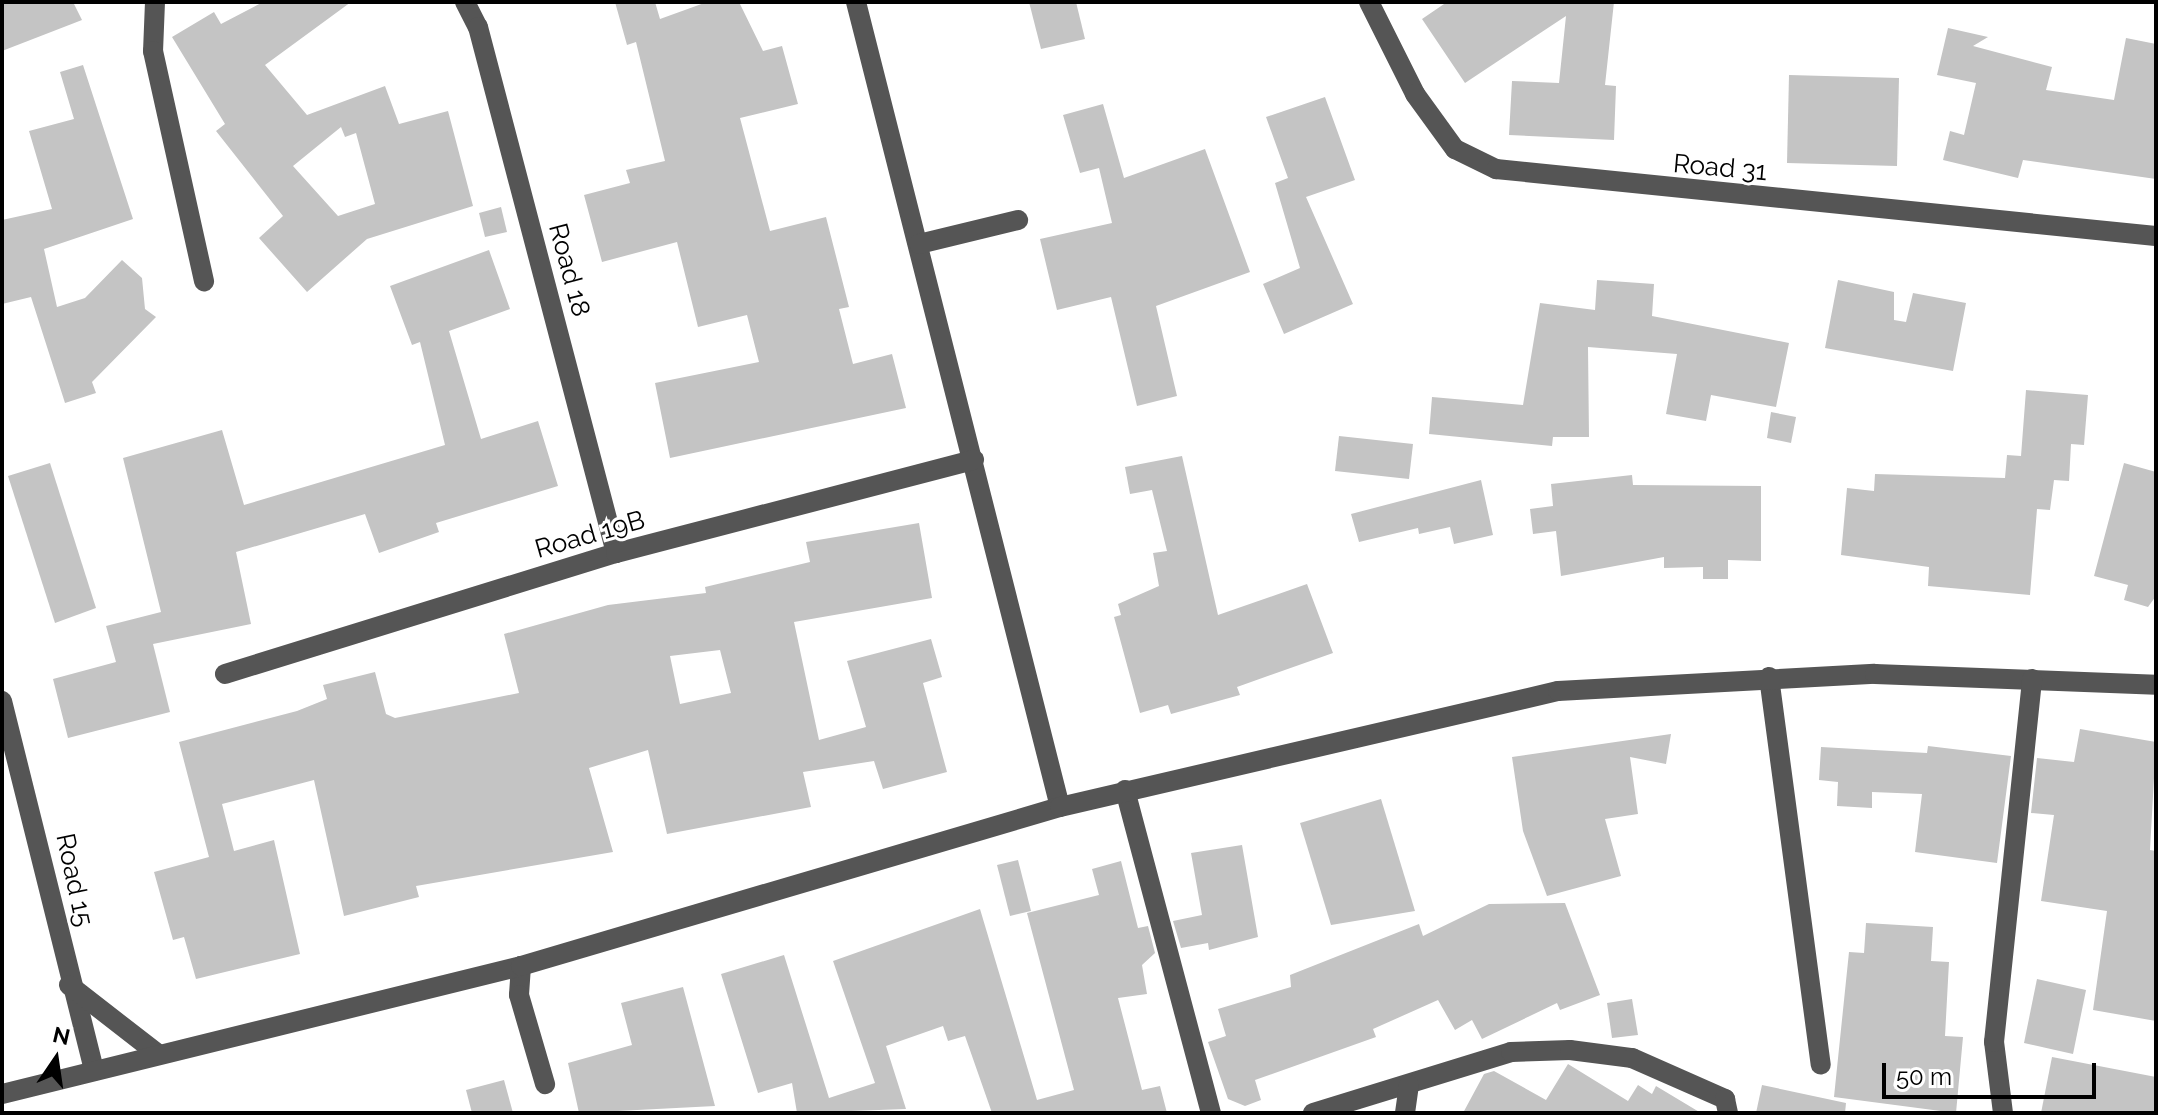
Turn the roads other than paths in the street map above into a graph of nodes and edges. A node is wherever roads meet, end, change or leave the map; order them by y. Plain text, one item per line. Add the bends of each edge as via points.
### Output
1 (155, 2) edge
2 (465, 2) edge
3 (856, 2) edge
4 (1369, 2) edge
5 (1018, 220) dead end
6 (2156, 236) edge
7 (919, 244) junction
8 (204, 281) dead end
9 (974, 460) junction
10 (616, 553) junction
11 (225, 674) dead end
12 (1769, 677) junction
13 (2032, 679) junction
14 (2156, 685) edge
15 (2, 701) edge
16 (1125, 790) junction
17 (1060, 807) junction
18 (521, 966) junction
19 (69, 985) junction
20 (158, 1054) junction
21 (1821, 1065) dead end
22 (94, 1071) junction
23 (545, 1084) dead end
24 (1409, 1085) junction
25 (2, 1094) edge
26 (1211, 1113) edge
27 (1313, 1113) edge
28 (1405, 1113) edge
29 (1728, 1113) edge
30 (2003, 1113) edge

1 - 8 street via 153,51
2 - 10 street, Road 18 via 478,27
3 - 7 street
4 - 6 street, Road 31 via 1415,94 1455,149 1496,169
5 - 7 street
7 - 9 street
9 - 10 street, Road 19B
9 - 17 street
10 - 11 street, Road 19B
12 - 13 street
12 - 16 street via 1558,691
12 - 21 street
13 - 14 street
13 - 30 street via 1994,1042
15 - 19 street, Road 15
16 - 17 street
16 - 26 street
17 - 18 street
18 - 20 street
18 - 23 street via 519,995
19 - 20 street
19 - 22 street, Road 15
20 - 22 street
22 - 25 street
24 - 27 street
24 - 28 street
24 - 29 street via 1511,1052 1570,1050 1632,1058 1725,1099

